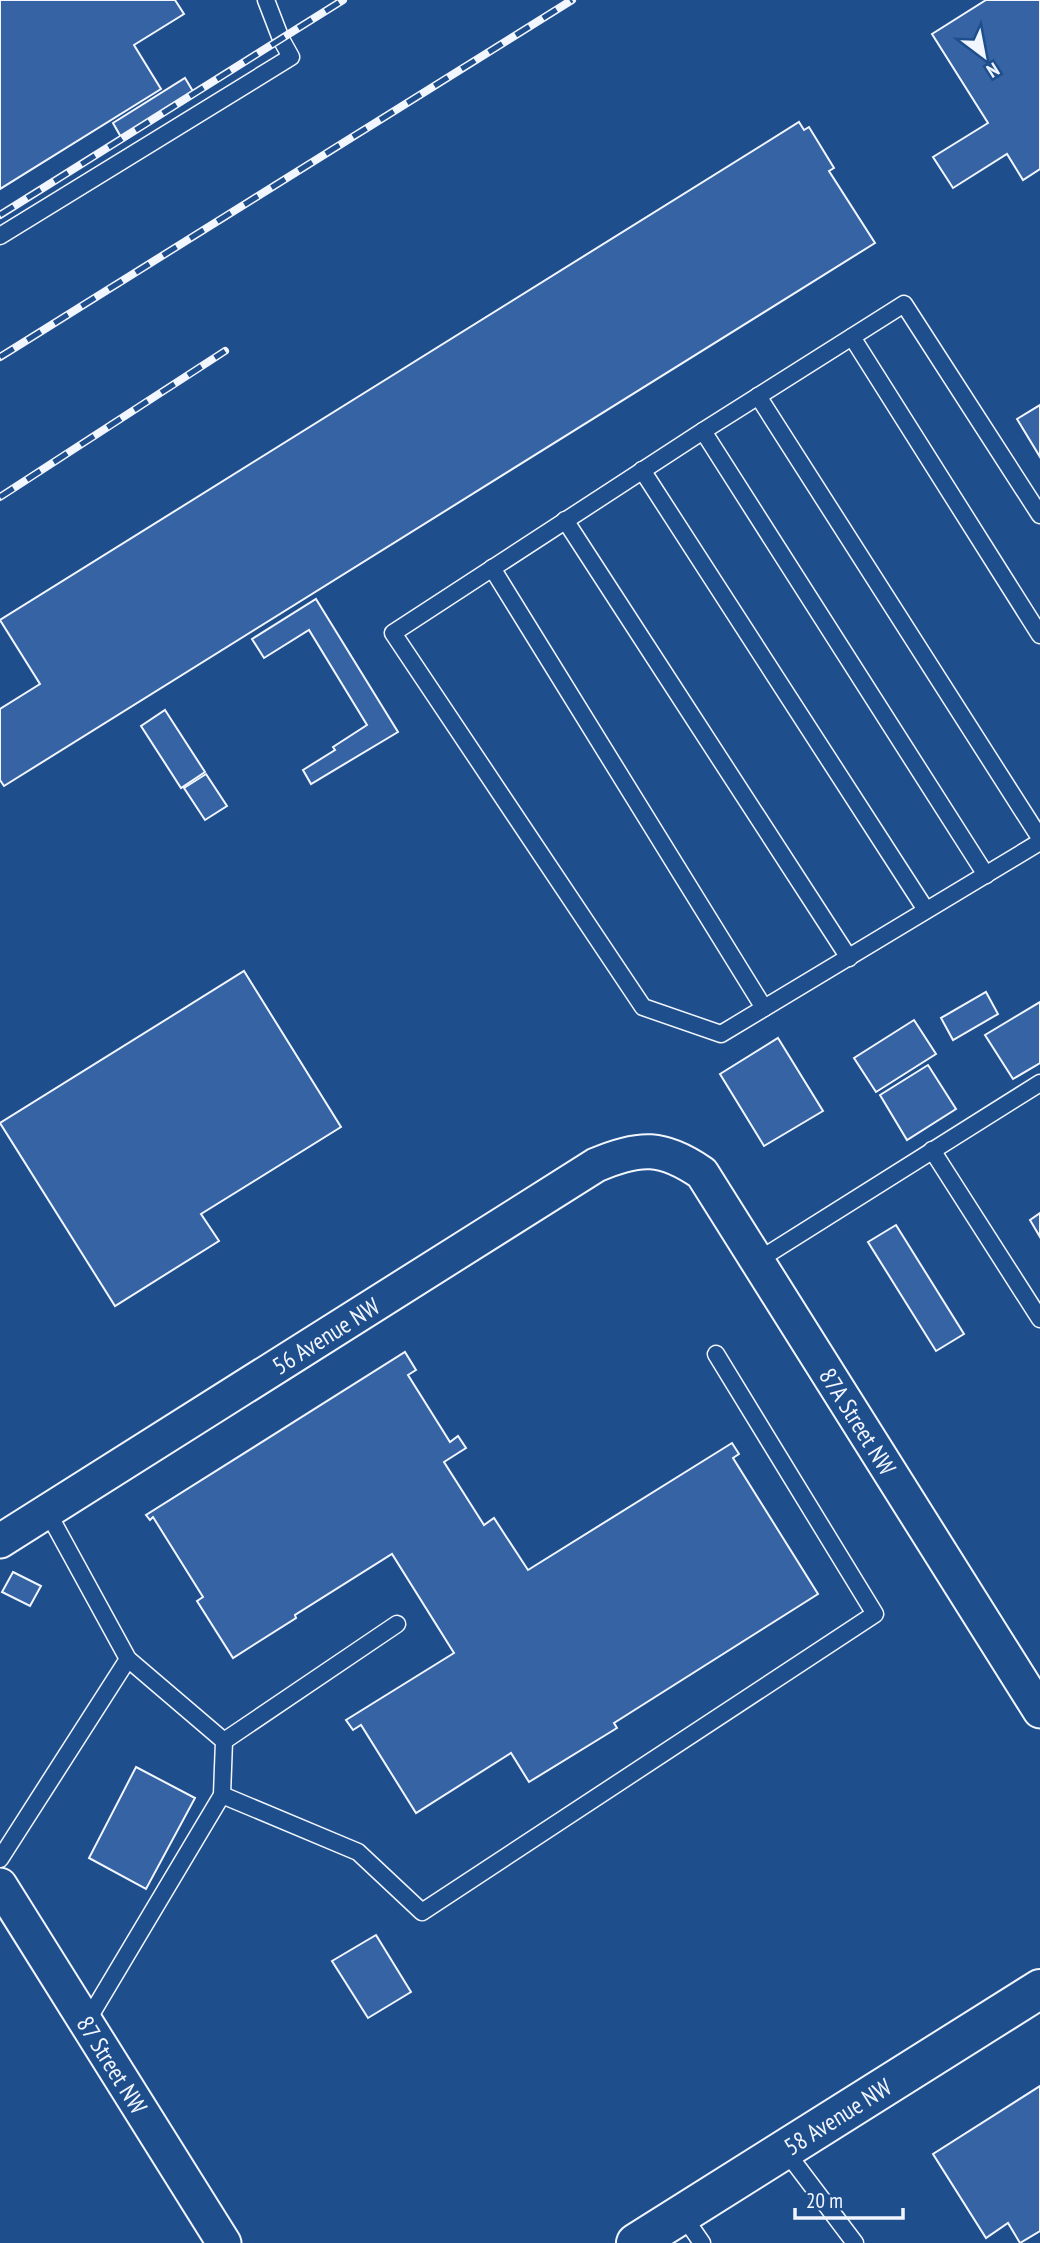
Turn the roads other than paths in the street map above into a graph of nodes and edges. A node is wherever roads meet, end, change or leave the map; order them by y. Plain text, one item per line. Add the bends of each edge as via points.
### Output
1 (265, 0) edge
2 (0, 236) edge
3 (852, 337) junction
4 (758, 396) junction
5 (703, 431) junction
6 (642, 470) junction
7 (1040, 515) edge
8 (565, 520) junction
9 (492, 568) junction
10 (1040, 635) edge
11 (1040, 840) edge
12 (986, 875) junction
13 (926, 910) junction
14 (849, 958) junction
15 (764, 1008) junction
16 (1040, 1083) edge
17 (932, 1150) junction
18 (660, 1152) joint
19 (757, 1261) junction
20 (1040, 1319) edge
21 (716, 1354) dead end
22 (47, 1511) junction
23 (0, 1541) edge
24 (397, 1624) dead end
25 (128, 1659) junction
26 (1040, 1711) edge
27 (224, 1741) junction
28 (222, 1795) junction
29 (0, 1859) edge
30 (0, 1885) edge
31 (1040, 1989) edge
32 (86, 2023) junction
33 (784, 2149) junction
34 (692, 2228) edge
35 (224, 2243) edge
36 (636, 2243) edge
37 (855, 2243) edge

1 - 2 lane via 291,57
3 - 4 lane
3 - 7 lane via 904,304
3 - 10 lane
4 - 5 lane
4 - 11 lane
5 - 6 lane
5 - 12 lane
6 - 8 lane
6 - 13 lane
8 - 9 lane
8 - 14 lane
9 - 15 lane
9 - 15 lane via 393,633 643,1007 721,1034
11 - 12 lane
12 - 13 lane
13 - 14 lane
14 - 15 lane
16 - 17 lane
17 - 19 lane
17 - 20 lane
18 - 19 street, 87A Street NW via 680,1158 702,1173
18 - 22 street, 56 Avenue NW via 619,1155 596,1165
19 - 26 street, 87A Street NW
21 - 28 lane via 876,1614 422,1912 358,1852
22 - 23 street, 56 Avenue NW
22 - 25 lane
24 - 27 lane
25 - 27 lane
25 - 29 lane
27 - 28 lane
28 - 32 lane
30 - 32 street, 87 Street NW
31 - 33 street, 58 Avenue NW
32 - 35 street, 87 Street NW
33 - 34 street, 58 Avenue NW
33 - 37 lane
34 - 36 street, 58 Avenue NW

